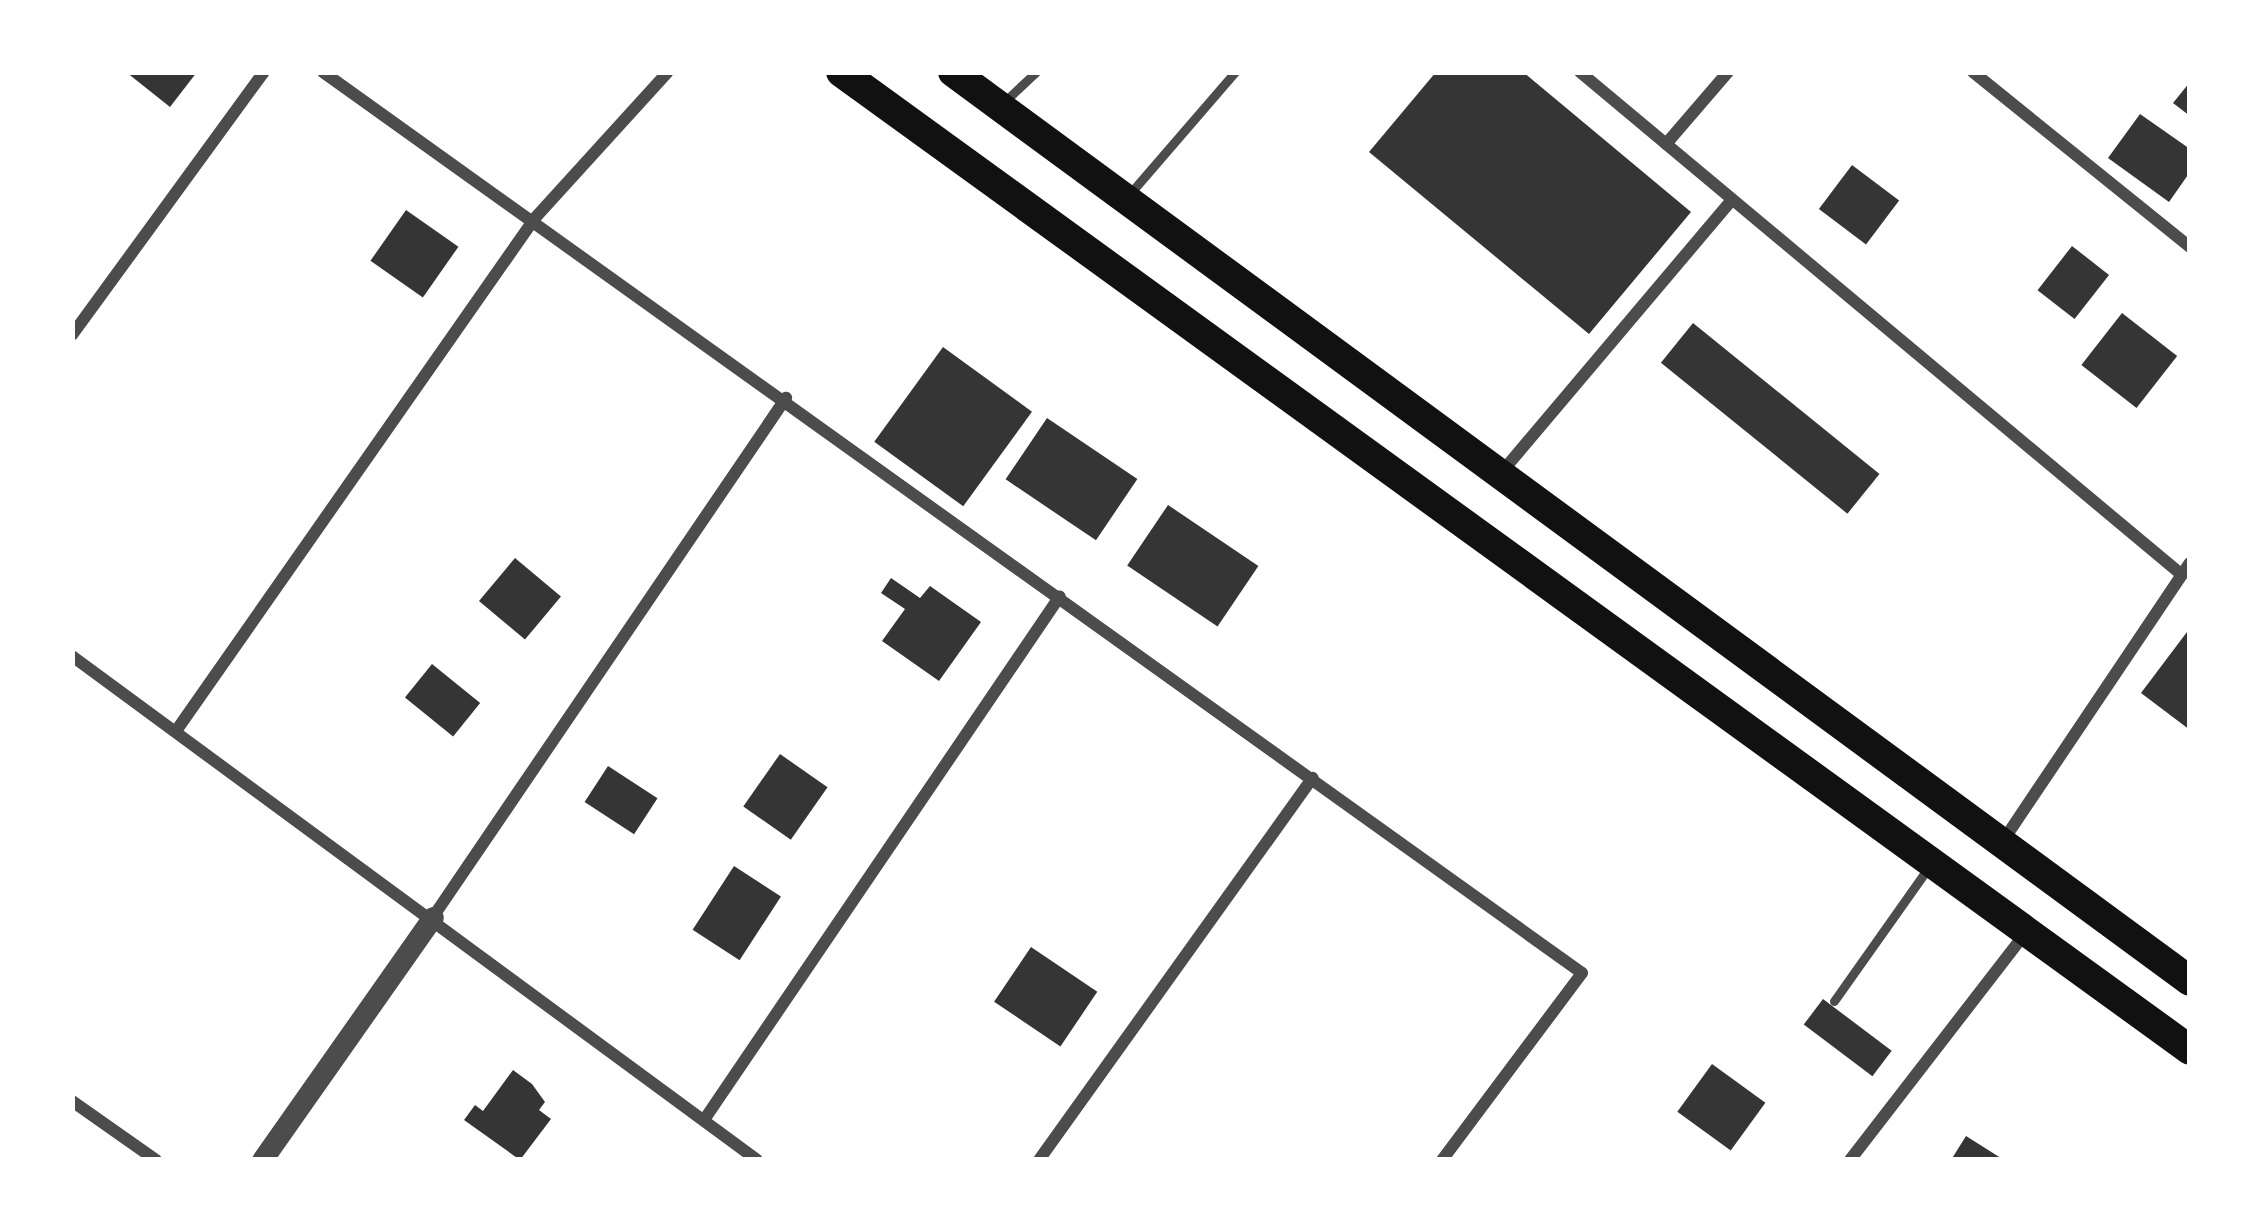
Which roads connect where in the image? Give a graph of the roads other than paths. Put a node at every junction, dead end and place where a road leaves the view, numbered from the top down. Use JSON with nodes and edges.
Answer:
{"nodes":[{"id":1,"x":264,"y":72,"type":"edge"},
{"id":2,"x":323,"y":72,"type":"edge"},
{"id":3,"x":668,"y":72,"type":"edge"},
{"id":4,"x":841,"y":72,"type":"edge"},
{"id":5,"x":1036,"y":72,"type":"edge"},
{"id":6,"x":1580,"y":72,"type":"edge"},
{"id":7,"x":1728,"y":72,"type":"edge"},
{"id":8,"x":1973,"y":72,"type":"edge"},
{"id":9,"x":1232,"y":73,"type":"edge"},
{"id":10,"x":979,"y":85,"type":"edge"},
{"id":11,"x":1666,"y":144,"type":"junction"},
{"id":12,"x":1732,"y":200,"type":"junction"},
{"id":13,"x":1124,"y":201,"type":"junction"},
{"id":14,"x":535,"y":218,"type":"junction"},
{"id":15,"x":2190,"y":247,"type":"edge"},
{"id":16,"x":72,"y":335,"type":"edge"},
{"id":17,"x":786,"y":398,"type":"junction"},
{"id":18,"x":1497,"y":478,"type":"junction"},
{"id":19,"x":2186,"y":569,"type":"edge"},
{"id":20,"x":1060,"y":596,"type":"junction"},
{"id":21,"x":72,"y":656,"type":"edge"},
{"id":22,"x":176,"y":731,"type":"junction"},
{"id":23,"x":1312,"y":778,"type":"junction"},
{"id":24,"x":2002,"y":842,"type":"junction"},
{"id":25,"x":1933,"y":861,"type":"junction"},
{"id":26,"x":433,"y":917,"type":"junction"},
{"id":27,"x":2028,"y":930,"type":"junction"},
{"id":28,"x":2190,"y":981,"type":"edge"},
{"id":29,"x":1834,"y":1000,"type":"dead end"},
{"id":30,"x":2190,"y":1050,"type":"edge"},
{"id":31,"x":72,"y":1101,"type":"edge"},
{"id":32,"x":704,"y":1120,"type":"junction"},
{"id":33,"x":156,"y":1160,"type":"edge"},
{"id":34,"x":262,"y":1160,"type":"edge"},
{"id":35,"x":757,"y":1160,"type":"edge"},
{"id":36,"x":1039,"y":1160,"type":"edge"},
{"id":37,"x":1442,"y":1160,"type":"edge"},
{"id":38,"x":1850,"y":1160,"type":"edge"}],
"edges":[{"from":1,"to":16,"type":"street"},
{"from":2,"to":14,"type":"street"},
{"from":3,"to":14,"type":"street"},
{"from":4,"to":25,"type":"highway"},
{"from":5,"to":10,"type":"lane"},
{"from":6,"to":11,"type":"street"},
{"from":7,"to":11,"type":"street"},
{"from":8,"to":15,"type":"street"},
{"from":9,"to":13,"type":"lane"},
{"from":10,"to":13,"type":"highway"},
{"from":11,"to":12,"type":"street"},
{"from":12,"to":18,"type":"street"},
{"from":12,"to":19,"type":"street"},
{"from":13,"to":18,"type":"highway"},
{"from":14,"to":17,"type":"street"},
{"from":14,"to":22,"type":"street"},
{"from":17,"to":20,"type":"street"},
{"from":17,"to":26,"type":"street"},
{"from":18,"to":24,"type":"highway"},
{"from":19,"to":24,"type":"street"},
{"from":20,"to":23,"type":"street"},
{"from":20,"to":32,"type":"street"},
{"from":21,"to":22,"type":"street"},
{"from":22,"to":26,"type":"street"},
{"from":23,"to":36,"type":"street"},
{"from":23,"to":37,"type":"street"},
{"from":24,"to":28,"type":"highway"},
{"from":25,"to":27,"type":"highway"},
{"from":25,"to":29,"type":"lane"},
{"from":26,"to":32,"type":"street"},
{"from":26,"to":34,"type":"street"},
{"from":27,"to":30,"type":"highway"},
{"from":27,"to":38,"type":"street"},
{"from":31,"to":33,"type":"street"},
{"from":32,"to":35,"type":"street"}]}
